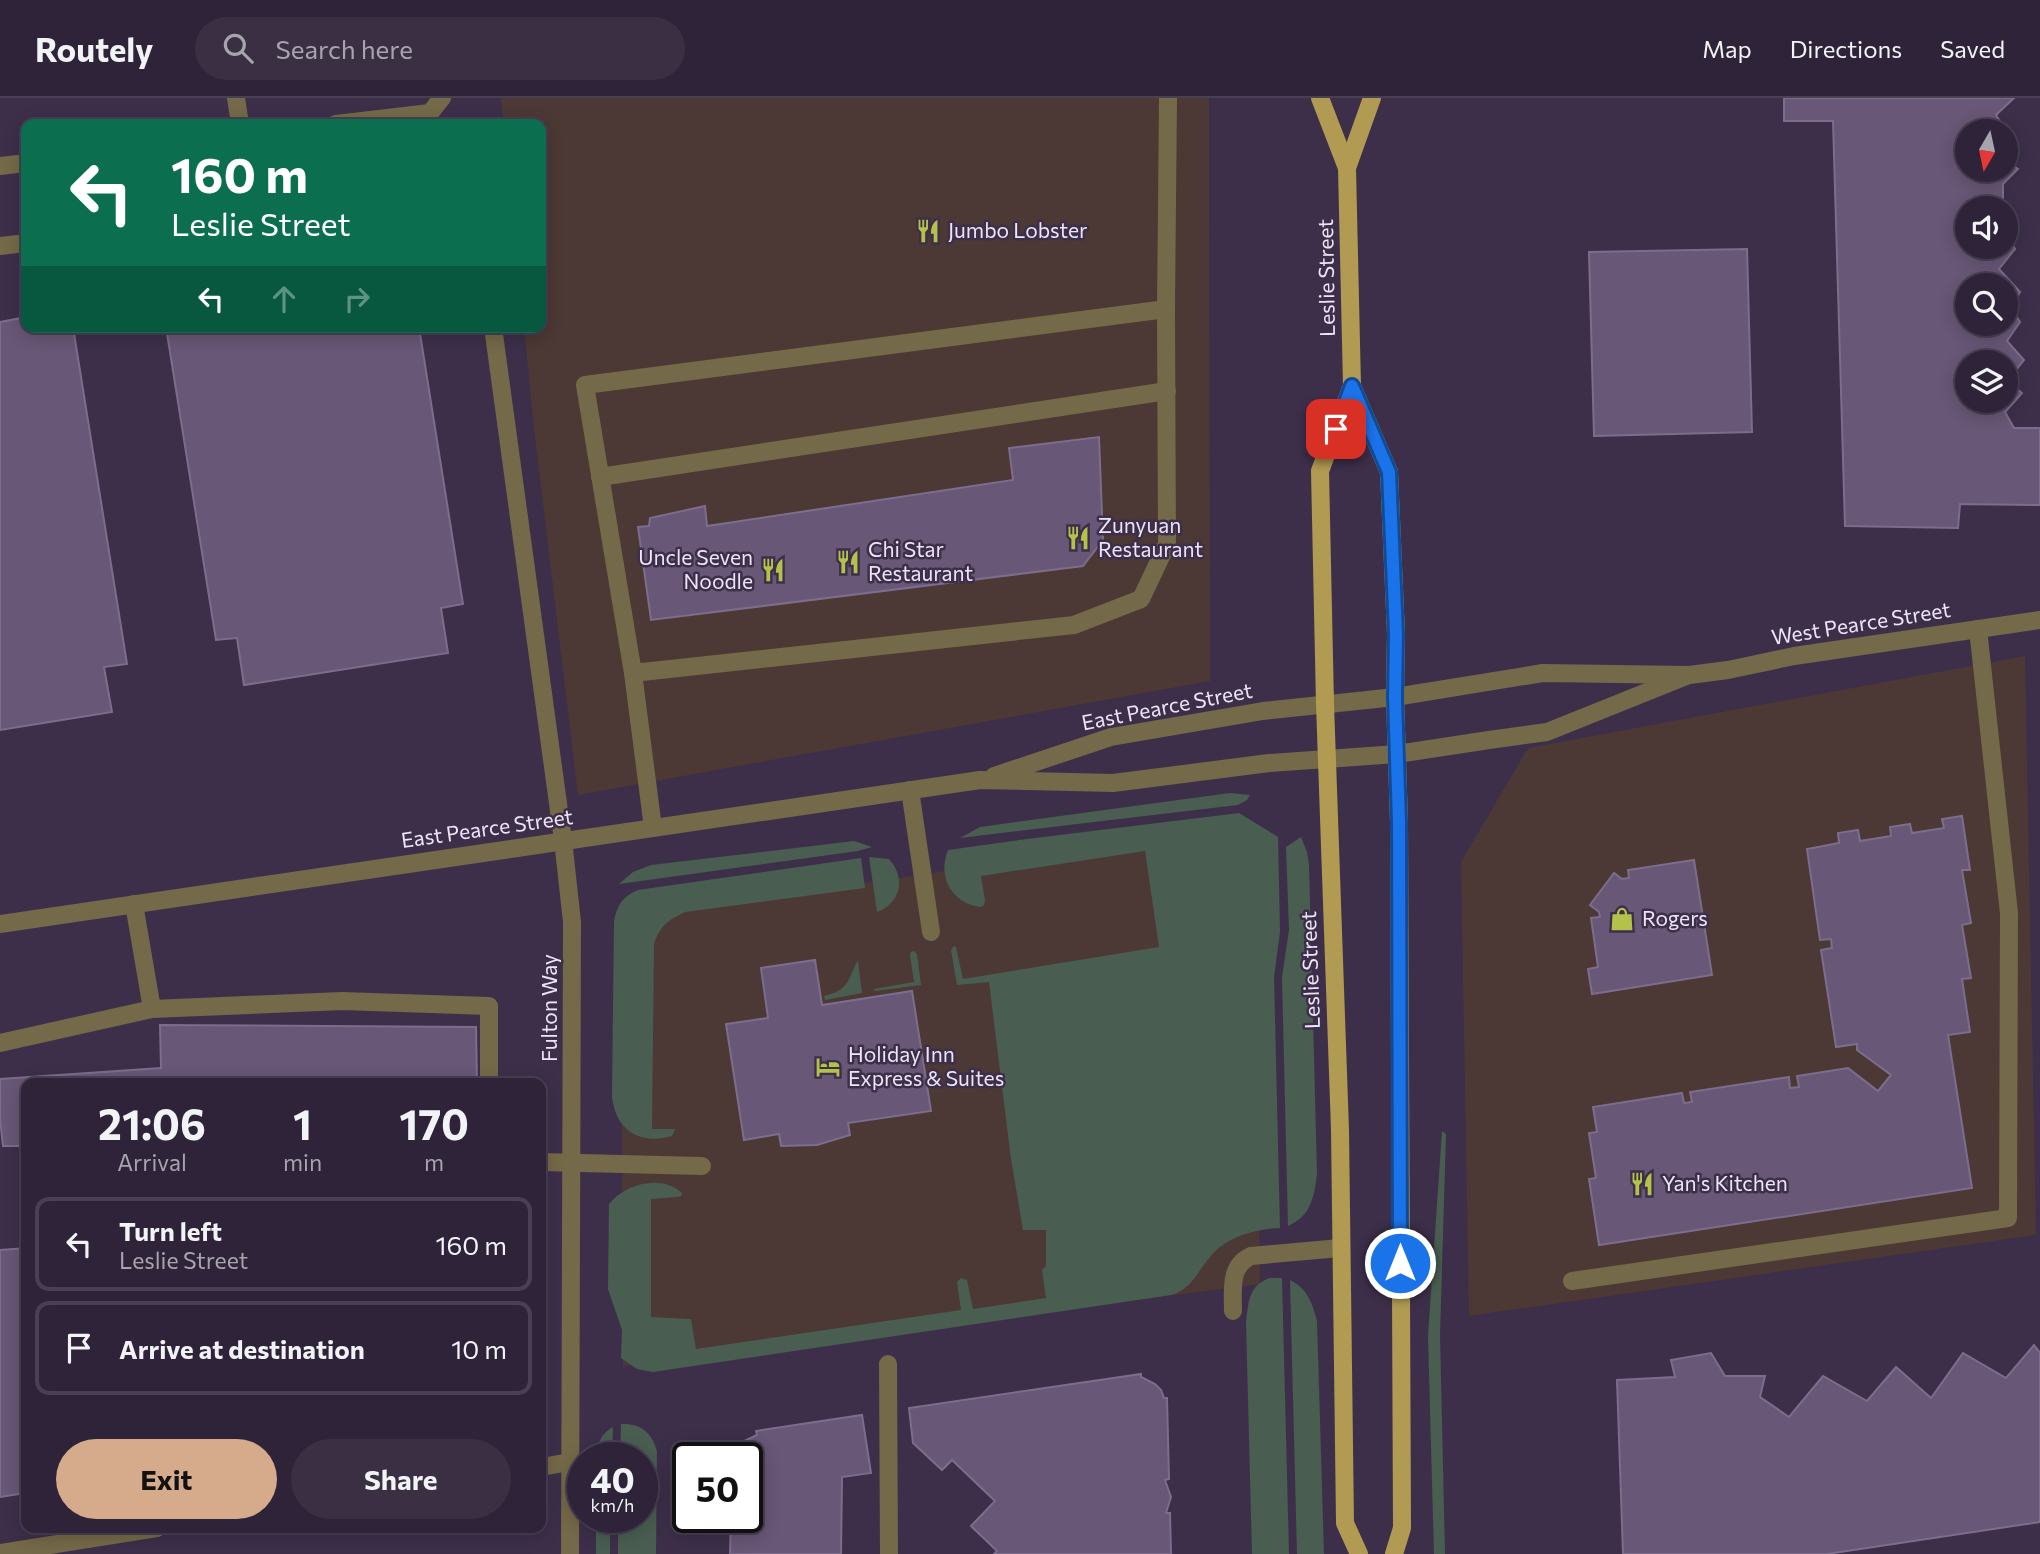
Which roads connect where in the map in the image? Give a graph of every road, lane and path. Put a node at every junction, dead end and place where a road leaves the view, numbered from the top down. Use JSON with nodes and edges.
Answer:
{"nodes":[{"id":1,"x":236,"y":98,"type":"edge"},
{"id":2,"x":442,"y":98,"type":"edge"},
{"id":3,"x":1168,"y":98,"type":"edge"},
{"id":4,"x":1320,"y":98,"type":"edge"},
{"id":5,"x":1372,"y":98,"type":"edge"},
{"id":6,"x":239,"y":119,"type":"edge"},
{"id":7,"x":378,"y":119,"type":"edge"},
{"id":8,"x":21,"y":164,"type":"edge"},
{"id":9,"x":0,"y":166,"type":"edge"},
{"id":10,"x":1347,"y":168,"type":"junction"},
{"id":11,"x":21,"y":244,"type":"edge"},
{"id":12,"x":0,"y":246,"type":"edge"},
{"id":13,"x":1166,"y":309,"type":"junction"},
{"id":14,"x":494,"y":333,"type":"edge"},
{"id":15,"x":1352,"y":386,"type":"junction"},
{"id":16,"x":1167,"y":391,"type":"junction"},
{"id":17,"x":600,"y":477,"type":"junction"},
{"id":18,"x":2040,"y":620,"type":"edge"},
{"id":19,"x":1978,"y":629,"type":"junction"},
{"id":20,"x":634,"y":673,"type":"junction"},
{"id":21,"x":1689,"y":675,"type":"junction"},
{"id":22,"x":1395,"y":698,"type":"junction"},
{"id":23,"x":1325,"y":704,"type":"junction"},
{"id":24,"x":1397,"y":754,"type":"junction"},
{"id":25,"x":1327,"y":759,"type":"junction"},
{"id":26,"x":980,"y":780,"type":"junction"},
{"id":27,"x":909,"y":790,"type":"junction"},
{"id":28,"x":653,"y":828,"type":"junction"},
{"id":29,"x":563,"y":841,"type":"junction"},
{"id":30,"x":134,"y":904,"type":"junction"},
{"id":31,"x":0,"y":924,"type":"edge"},
{"id":32,"x":931,"y":932,"type":"dead end"},
{"id":33,"x":152,"y":1009,"type":"junction"},
{"id":34,"x":0,"y":1043,"type":"edge"},
{"id":35,"x":489,"y":1078,"type":"edge"},
{"id":36,"x":546,"y":1162,"type":"edge"},
{"id":37,"x":573,"y":1163,"type":"junction"},
{"id":38,"x":702,"y":1166,"type":"dead end"},
{"id":39,"x":1340,"y":1248,"type":"junction"},
{"id":40,"x":1572,"y":1281,"type":"dead end"},
{"id":41,"x":1233,"y":1311,"type":"dead end"},
{"id":42,"x":888,"y":1364,"type":"dead end"},
{"id":43,"x":570,"y":1442,"type":"edge"},
{"id":44,"x":567,"y":1462,"type":"edge"},
{"id":45,"x":546,"y":1465,"type":"edge"},
{"id":46,"x":126,"y":1533,"type":"edge"},
{"id":47,"x":570,"y":1533,"type":"edge"},
{"id":48,"x":0,"y":1553,"type":"edge"},
{"id":49,"x":570,"y":1554,"type":"edge"},
{"id":50,"x":889,"y":1554,"type":"edge"},
{"id":51,"x":1359,"y":1554,"type":"edge"},
{"id":52,"x":1395,"y":1554,"type":"edge"}],
"edges":[{"from":1,"to":6,"type":"street"},
{"from":2,"to":7,"type":"street"},
{"from":3,"to":13,"type":"street"},
{"from":4,"to":10,"type":"main road","name":"Leslie Street"},
{"from":5,"to":10,"type":"main road","name":"Leslie Street"},
{"from":8,"to":9,"type":"street"},
{"from":10,"to":15,"type":"main road","name":"Leslie Street"},
{"from":11,"to":12,"type":"street"},
{"from":13,"to":16,"type":"street"},
{"from":13,"to":17,"type":"street"},
{"from":14,"to":29,"type":"street","name":"Fulton Way"},
{"from":15,"to":22,"type":"main road","name":"Leslie Street"},
{"from":15,"to":23,"type":"main road","name":"Leslie Street"},
{"from":16,"to":17,"type":"street"},
{"from":16,"to":20,"type":"street"},
{"from":17,"to":20,"type":"street"},
{"from":18,"to":19,"type":"street","name":"West Pearce Street"},
{"from":19,"to":21,"type":"street","name":"West Pearce Street"},
{"from":19,"to":40,"type":"street"},
{"from":20,"to":28,"type":"street"},
{"from":21,"to":22,"type":"street","name":"West Pearce Street"},
{"from":21,"to":24,"type":"street","name":"West Pearce Street"},
{"from":22,"to":23,"type":"street","name":"West Pearce Street"},
{"from":22,"to":24,"type":"main road","name":"Leslie Street"},
{"from":23,"to":25,"type":"main road","name":"Leslie Street"},
{"from":23,"to":26,"type":"street","name":"East Pearce Street"},
{"from":24,"to":25,"type":"street","name":"West Pearce Street"},
{"from":24,"to":52,"type":"main road","name":"Leslie Street"},
{"from":25,"to":26,"type":"street","name":"East Pearce Street"},
{"from":25,"to":39,"type":"main road","name":"Leslie Street"},
{"from":26,"to":27,"type":"street","name":"East Pearce Street"},
{"from":27,"to":28,"type":"street","name":"East Pearce Street"},
{"from":27,"to":32,"type":"street"},
{"from":28,"to":29,"type":"street","name":"East Pearce Street"},
{"from":29,"to":30,"type":"street","name":"East Pearce Street"},
{"from":29,"to":37,"type":"street","name":"Fulton Way"},
{"from":30,"to":31,"type":"street","name":"East Pearce Street"},
{"from":30,"to":33,"type":"street"},
{"from":33,"to":34,"type":"street"},
{"from":33,"to":35,"type":"street"},
{"from":36,"to":37,"type":"street"},
{"from":37,"to":38,"type":"street"},
{"from":37,"to":43,"type":"street","name":"Fulton Way"},
{"from":39,"to":41,"type":"street"},
{"from":39,"to":51,"type":"main road","name":"Leslie Street"},
{"from":42,"to":50,"type":"street"},
{"from":44,"to":45,"type":"street"},
{"from":46,"to":48,"type":"street"},
{"from":47,"to":49,"type":"street","name":"Fulton Way"}]}
